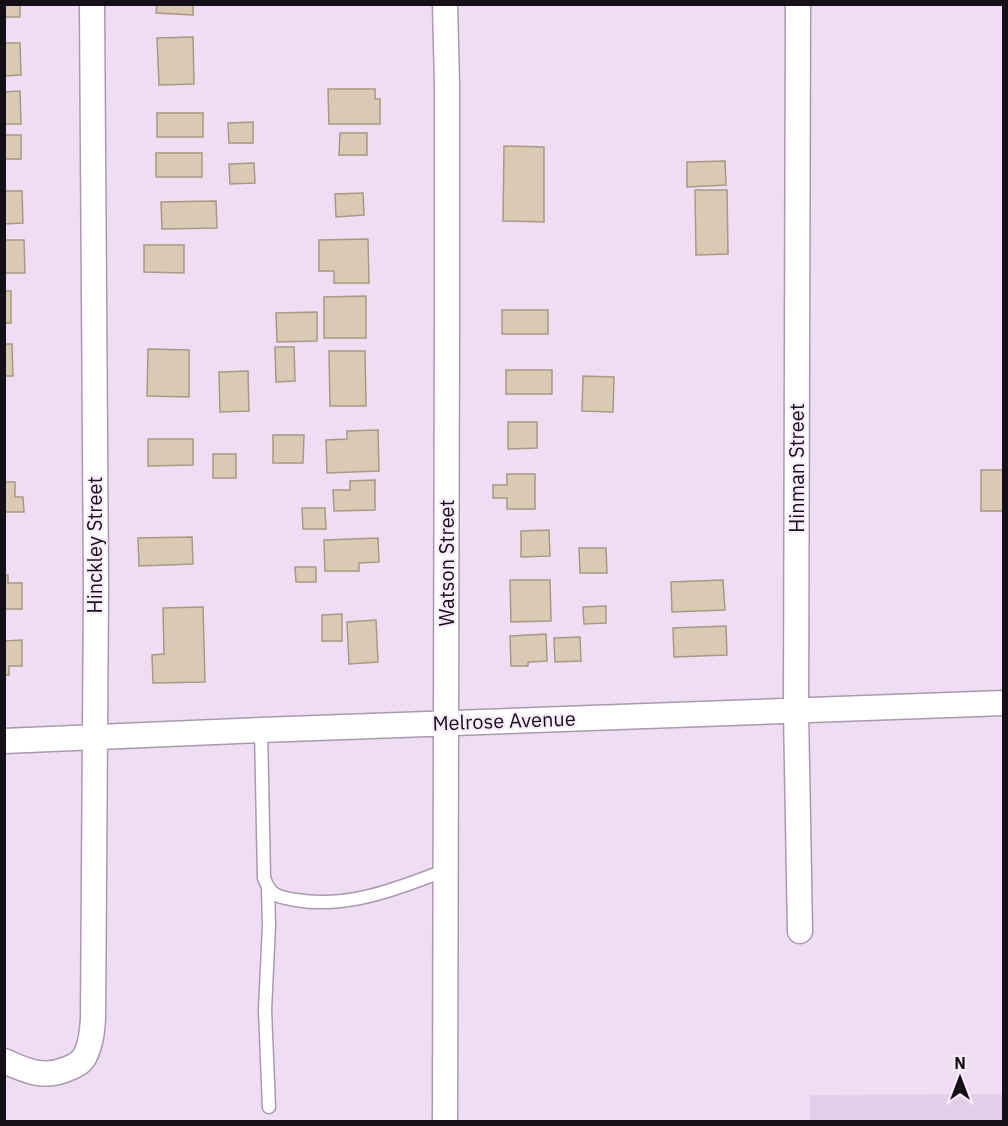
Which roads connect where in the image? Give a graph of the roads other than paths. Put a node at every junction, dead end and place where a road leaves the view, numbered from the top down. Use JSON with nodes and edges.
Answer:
{"nodes":[{"id":1,"x":92,"y":4,"type":"edge"},
{"id":2,"x":445,"y":4,"type":"edge"},
{"id":3,"x":798,"y":4,"type":"edge"},
{"id":4,"x":1004,"y":703,"type":"edge"},
{"id":5,"x":796,"y":711,"type":"junction"},
{"id":6,"x":447,"y":723,"type":"junction"},
{"id":7,"x":261,"y":730,"type":"junction"},
{"id":8,"x":96,"y":737,"type":"junction"},
{"id":9,"x":4,"y":741,"type":"edge"},
{"id":10,"x":446,"y":870,"type":"junction"},
{"id":11,"x":268,"y":889,"type":"junction"},
{"id":12,"x":800,"y":931,"type":"dead end"},
{"id":13,"x":4,"y":1061,"type":"edge"},
{"id":14,"x":269,"y":1107,"type":"dead end"},
{"id":15,"x":445,"y":1122,"type":"edge"}],
"edges":[{"from":1,"to":8,"type":"street","name":"Hinckley Street"},
{"from":2,"to":6,"type":"street","name":"Watson Street"},
{"from":3,"to":5,"type":"street","name":"Hinman Street"},
{"from":4,"to":5,"type":"street","name":"Melrose Avenue"},
{"from":5,"to":6,"type":"street","name":"Melrose Avenue"},
{"from":5,"to":12,"type":"street","name":"Hinman Street"},
{"from":6,"to":7,"type":"street","name":"Melrose Avenue"},
{"from":6,"to":10,"type":"street","name":"Watson Street"},
{"from":7,"to":8,"type":"street","name":"Melrose Avenue"},
{"from":7,"to":11,"type":"lane"},
{"from":8,"to":9,"type":"street","name":"Melrose Avenue"},
{"from":8,"to":13,"type":"street","name":"Hinckley Street"},
{"from":10,"to":11,"type":"lane"},
{"from":10,"to":15,"type":"street","name":"Watson Street"},
{"from":11,"to":14,"type":"lane"}]}
